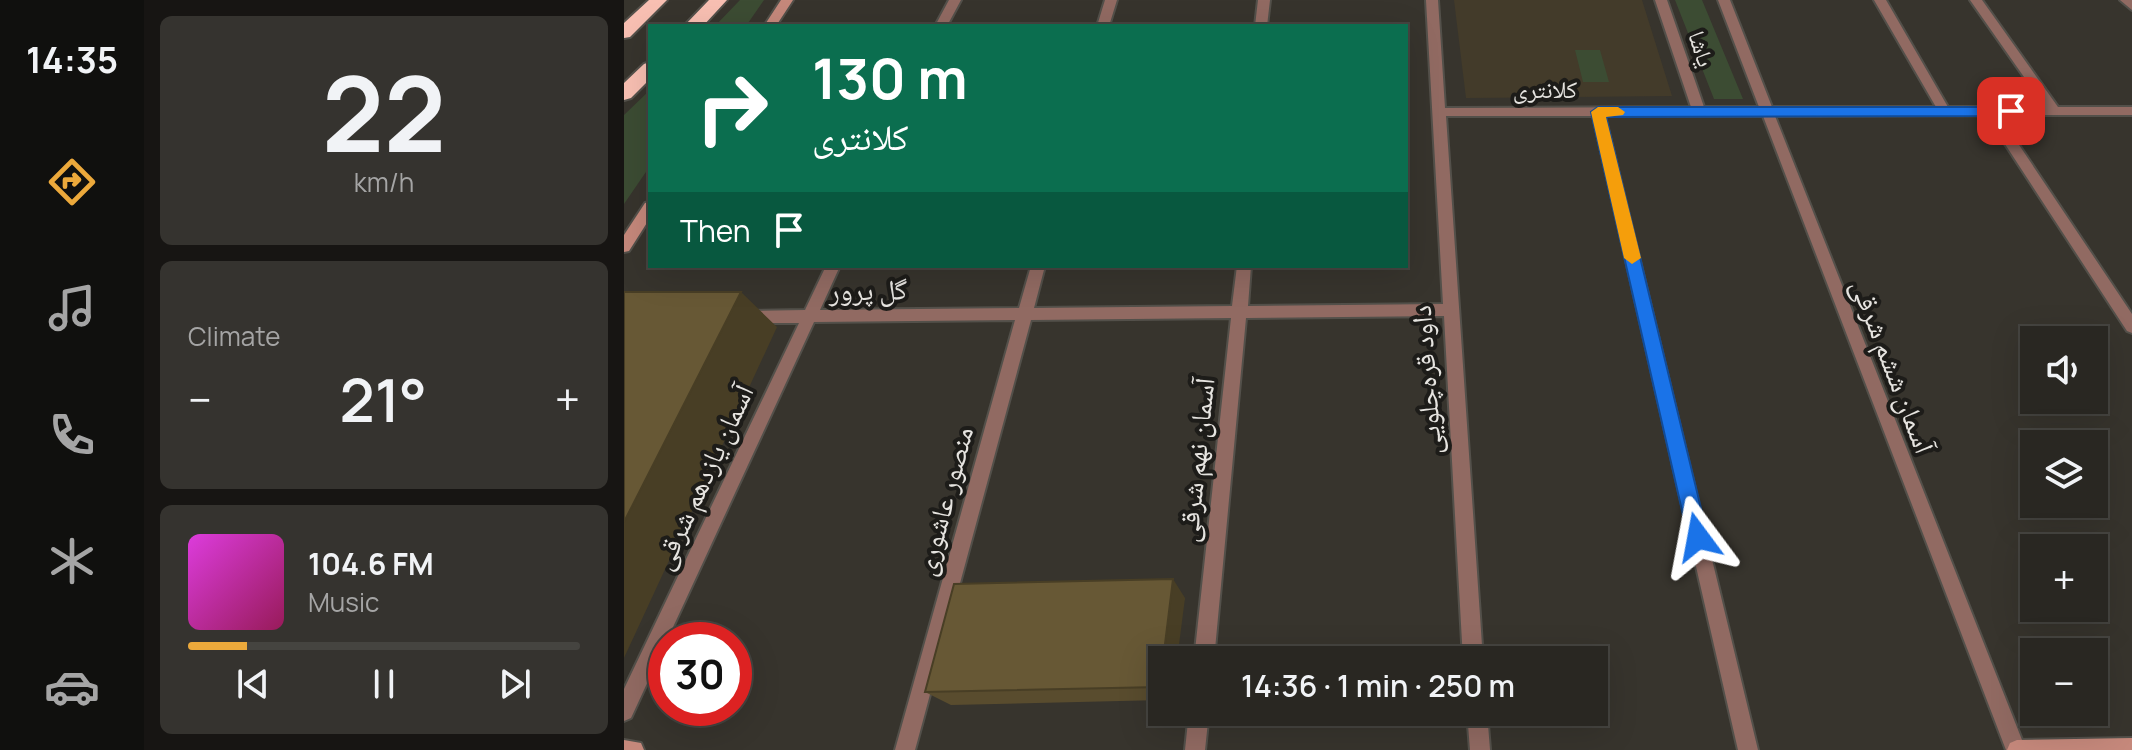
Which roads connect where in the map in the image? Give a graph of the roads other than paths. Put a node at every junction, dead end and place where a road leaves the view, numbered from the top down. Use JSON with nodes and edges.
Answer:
{"nodes":[{"id":1,"x":659,"y":0,"type":"edge"},
{"id":2,"x":719,"y":0,"type":"edge"},
{"id":3,"x":787,"y":0,"type":"edge"},
{"id":4,"x":955,"y":0,"type":"edge"},
{"id":5,"x":1111,"y":0,"type":"edge"},
{"id":6,"x":1264,"y":0,"type":"edge"},
{"id":7,"x":1432,"y":0,"type":"edge"},
{"id":8,"x":1661,"y":0,"type":"edge"},
{"id":9,"x":1724,"y":0,"type":"edge"},
{"id":10,"x":1880,"y":0,"type":"edge"},
{"id":11,"x":1976,"y":0,"type":"edge"},
{"id":12,"x":2126,"y":0,"type":"edge"},
{"id":13,"x":2132,"y":7,"type":"edge"},
{"id":14,"x":695,"y":24,"type":"edge"},
{"id":15,"x":771,"y":24,"type":"edge"},
{"id":16,"x":942,"y":24,"type":"edge"},
{"id":17,"x":1104,"y":24,"type":"edge"},
{"id":18,"x":1261,"y":24,"type":"edge"},
{"id":19,"x":624,"y":33,"type":"edge"},
{"id":20,"x":648,"y":70,"type":"edge"},
{"id":21,"x":624,"y":94,"type":"edge"},
{"id":22,"x":1990,"y":111,"type":"junction"},
{"id":23,"x":2132,"y":111,"type":"edge"},
{"id":24,"x":1438,"y":112,"type":"junction"},
{"id":25,"x":1598,"y":112,"type":"junction"},
{"id":26,"x":1699,"y":112,"type":"junction"},
{"id":27,"x":1766,"y":112,"type":"junction"},
{"id":28,"x":1945,"y":112,"type":"junction"},
{"id":29,"x":2055,"y":112,"type":"junction"},
{"id":30,"x":648,"y":210,"type":"edge"},
{"id":31,"x":624,"y":247,"type":"edge"},
{"id":32,"x":832,"y":268,"type":"edge"},
{"id":33,"x":1037,"y":268,"type":"edge"},
{"id":34,"x":1244,"y":268,"type":"edge"},
{"id":35,"x":1449,"y":310,"type":"junction"},
{"id":36,"x":1239,"y":312,"type":"junction"},
{"id":37,"x":1024,"y":314,"type":"junction"},
{"id":38,"x":732,"y":317,"type":"edge"},
{"id":39,"x":809,"y":317,"type":"junction"},
{"id":40,"x":2132,"y":327,"type":"edge"},
{"id":41,"x":1205,"y":646,"type":"edge"},
{"id":42,"x":1472,"y":646,"type":"edge"},
{"id":43,"x":624,"y":711,"type":"edge"},
{"id":44,"x":1198,"y":726,"type":"edge"},
{"id":45,"x":1478,"y":726,"type":"edge"},
{"id":46,"x":2127,"y":749,"type":"edge"},
{"id":47,"x":624,"y":750,"type":"edge"},
{"id":48,"x":634,"y":750,"type":"edge"},
{"id":49,"x":905,"y":750,"type":"edge"},
{"id":50,"x":1195,"y":750,"type":"edge"},
{"id":51,"x":1480,"y":750,"type":"edge"},
{"id":52,"x":1748,"y":750,"type":"edge"},
{"id":53,"x":2017,"y":750,"type":"edge"}],
"edges":[{"from":1,"to":19,"type":"highway"},
{"from":2,"to":14,"type":"highway"},
{"from":3,"to":15,"type":"street"},
{"from":4,"to":16,"type":"street"},
{"from":5,"to":17,"type":"street"},
{"from":6,"to":18,"type":"street"},
{"from":7,"to":24,"type":"street","name":"داود قره‌چلویی"},
{"from":8,"to":26,"type":"street","name":"یاشا"},
{"from":9,"to":27,"type":"street","name":"آسمان ششم شرقی"},
{"from":10,"to":28,"type":"street"},
{"from":11,"to":29,"type":"street"},
{"from":12,"to":13,"type":"street"},
{"from":20,"to":21,"type":"highway"},
{"from":22,"to":28,"type":"street","name":"کلانتری"},
{"from":22,"to":29,"type":"street","name":"کلانتری"},
{"from":22,"to":40,"type":"street"},
{"from":23,"to":29,"type":"street","name":"کلانتری"},
{"from":24,"to":25,"type":"street","name":"کلانتری"},
{"from":24,"to":35,"type":"street","name":"داود قره‌چلویی"},
{"from":25,"to":26,"type":"street","name":"کلانتری"},
{"from":25,"to":52,"type":"street"},
{"from":26,"to":27,"type":"street","name":"کلانتری"},
{"from":27,"to":28,"type":"street","name":"کلانتری"},
{"from":27,"to":53,"type":"street","name":"آسمان ششم شرقی"},
{"from":30,"to":31,"type":"street"},
{"from":32,"to":39,"type":"street","name":"آسمان یازدهم شرقی"},
{"from":33,"to":37,"type":"street","name":"منصور عاشوری"},
{"from":34,"to":36,"type":"street","name":"آسمان نهم شرقی"},
{"from":35,"to":36,"type":"street","name":"گل پرور"},
{"from":35,"to":42,"type":"street","name":"داود قره‌چلویی"},
{"from":36,"to":37,"type":"street","name":"گل پرور"},
{"from":36,"to":41,"type":"street","name":"آسمان نهم شرقی"},
{"from":37,"to":39,"type":"street","name":"گل پرور"},
{"from":37,"to":49,"type":"street","name":"منصور عاشوری"},
{"from":38,"to":39,"type":"street","name":"گل پرور"},
{"from":39,"to":43,"type":"street","name":"آسمان یازدهم شرقی"},
{"from":44,"to":50,"type":"street"},
{"from":45,"to":51,"type":"street"},
{"from":46,"to":53,"type":"street"},
{"from":47,"to":48,"type":"street"}]}
